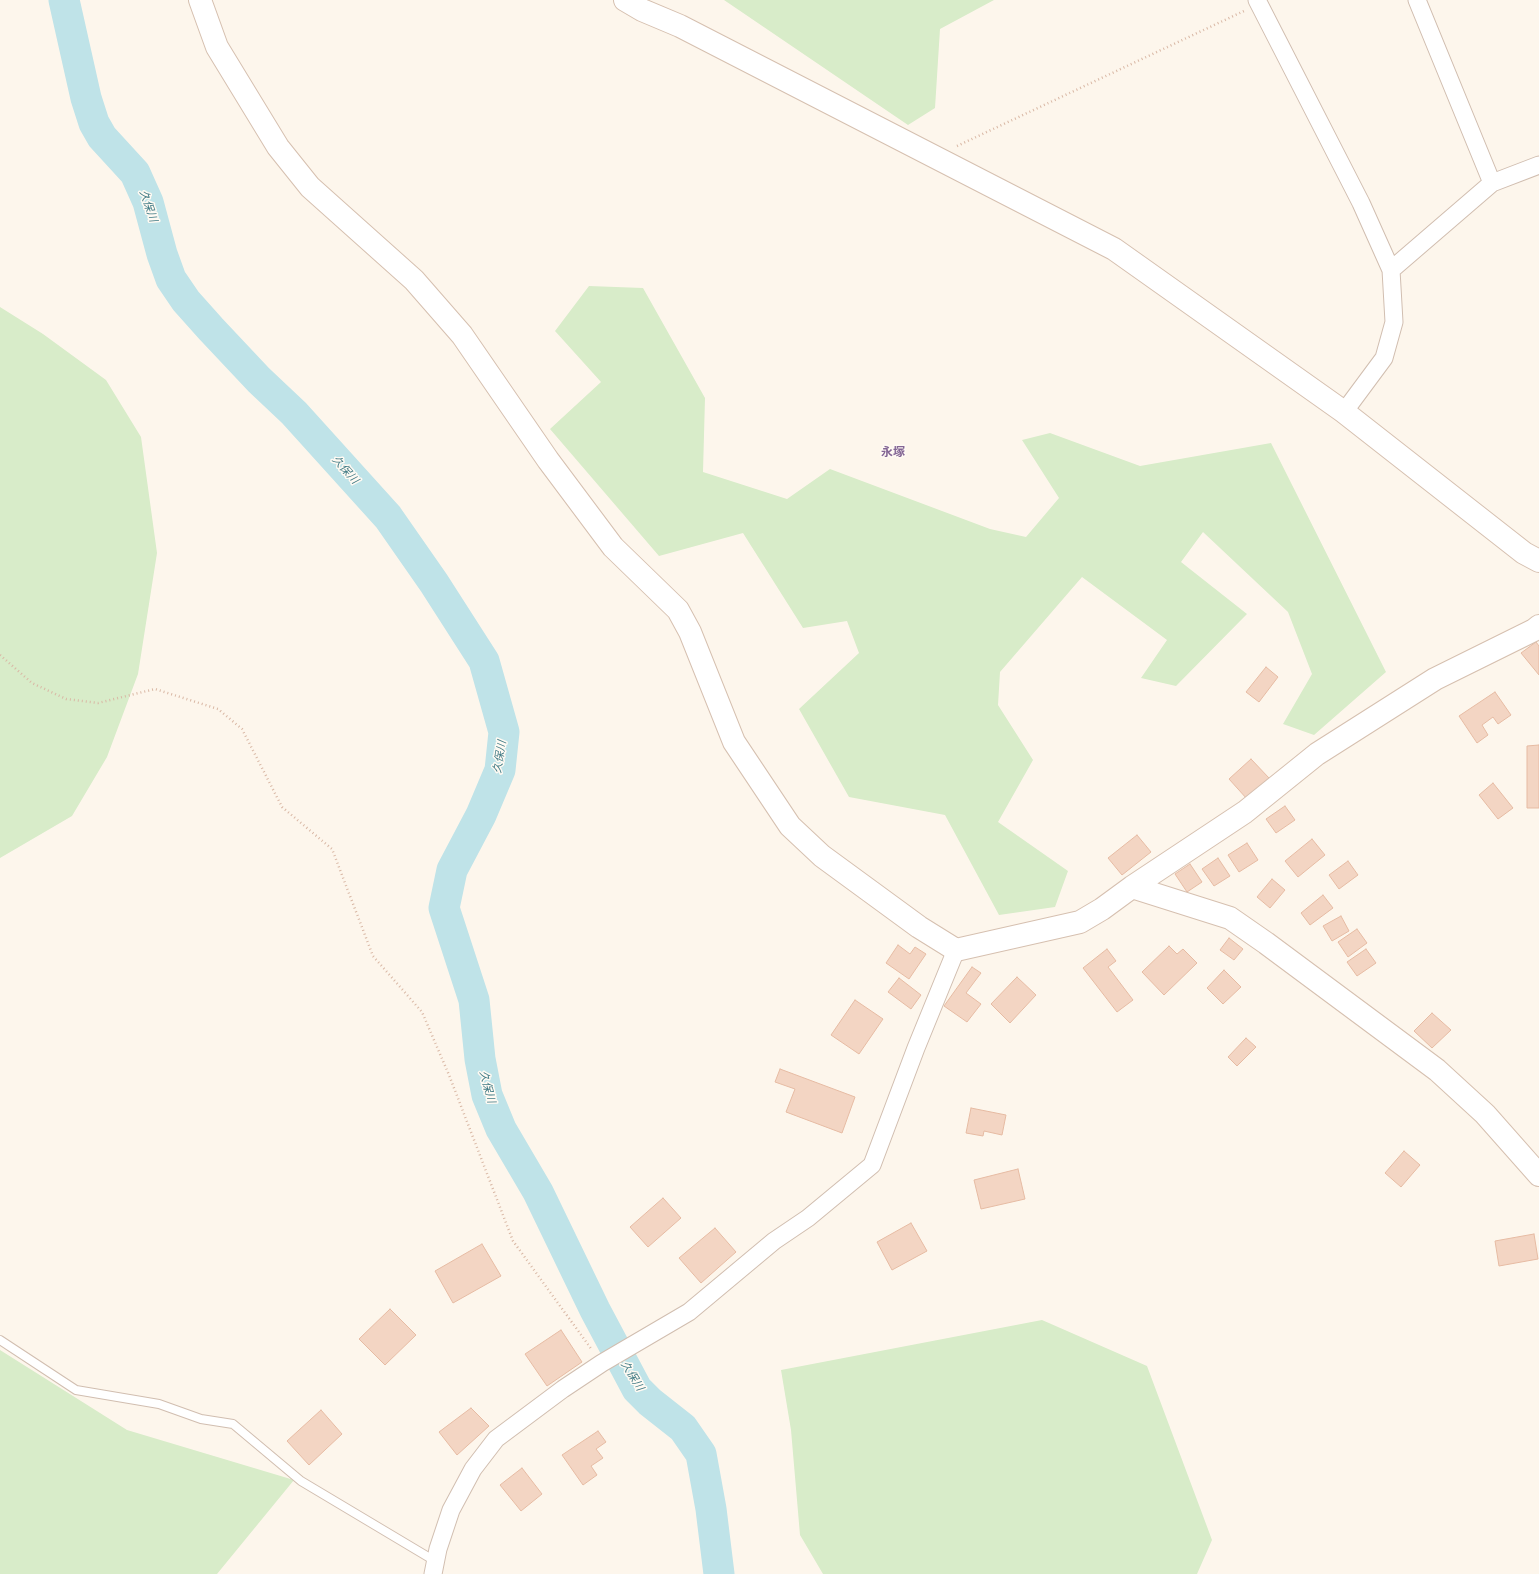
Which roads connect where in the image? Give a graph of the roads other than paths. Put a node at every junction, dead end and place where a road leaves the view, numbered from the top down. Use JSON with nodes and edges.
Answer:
{"nodes":[{"id":1,"x":200,"y":0,"type":"edge"},
{"id":2,"x":625,"y":0,"type":"edge"},
{"id":3,"x":1417,"y":0,"type":"edge"},
{"id":4,"x":1261,"y":1,"type":"edge"},
{"id":5,"x":1539,"y":165,"type":"edge"},
{"id":6,"x":1492,"y":183,"type":"junction"},
{"id":7,"x":1391,"y":270,"type":"junction"},
{"id":8,"x":1344,"y":412,"type":"junction"},
{"id":9,"x":1539,"y":561,"type":"edge"},
{"id":10,"x":1539,"y":626,"type":"edge"},
{"id":11,"x":1132,"y":887,"type":"junction"},
{"id":12,"x":956,"y":950,"type":"junction"},
{"id":13,"x":1536,"y":1167,"type":"edge"},
{"id":14,"x":0,"y":1340,"type":"edge"},
{"id":15,"x":434,"y":1568,"type":"edge"}],
"edges":[{"from":1,"to":12,"type":"street"},
{"from":2,"to":8,"type":"street"},
{"from":3,"to":6,"type":"street"},
{"from":4,"to":7,"type":"street"},
{"from":5,"to":6,"type":"street"},
{"from":6,"to":7,"type":"street"},
{"from":7,"to":8,"type":"street"},
{"from":8,"to":9,"type":"street"},
{"from":10,"to":11,"type":"street"},
{"from":11,"to":12,"type":"street"},
{"from":11,"to":13,"type":"street"},
{"from":12,"to":15,"type":"street"},
{"from":14,"to":15,"type":"lane"}]}
